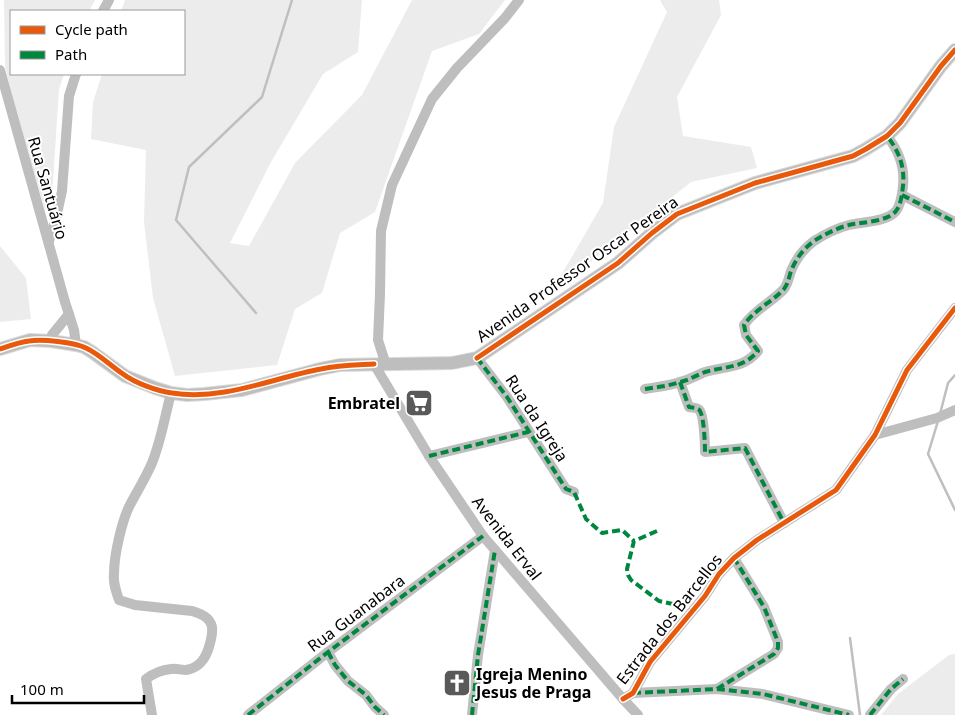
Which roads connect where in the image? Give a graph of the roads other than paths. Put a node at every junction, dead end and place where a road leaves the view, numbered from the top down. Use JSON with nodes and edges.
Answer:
{"nodes":[{"id":1,"x":519,"y":0,"type":"edge"},
{"id":2,"x":955,"y":50,"type":"edge"},
{"id":3,"x":0,"y":70,"type":"edge"},
{"id":4,"x":76,"y":75,"type":"edge"},
{"id":5,"x":886,"y":136,"type":"junction"},
{"id":6,"x":902,"y":195,"type":"junction"},
{"id":7,"x":955,"y":222,"type":"edge"},
{"id":8,"x":48,"y":242,"type":"junction"},
{"id":9,"x":955,"y":308,"type":"edge"},
{"id":10,"x":69,"y":314,"type":"junction"},
{"id":11,"x":51,"y":341,"type":"junction"},
{"id":12,"x":76,"y":345,"type":"junction"},
{"id":13,"x":0,"y":349,"type":"edge"},
{"id":14,"x":477,"y":358,"type":"junction"},
{"id":15,"x":380,"y":364,"type":"junction"},
{"id":16,"x":680,"y":382,"type":"junction"},
{"id":17,"x":646,"y":389,"type":"dead end"},
{"id":18,"x":171,"y":393,"type":"junction"},
{"id":19,"x":955,"y":410,"type":"edge"},
{"id":20,"x":528,"y":432,"type":"junction"},
{"id":21,"x":875,"y":435,"type":"junction"},
{"id":22,"x":429,"y":456,"type":"junction"},
{"id":23,"x":574,"y":492,"type":"dead end"},
{"id":24,"x":784,"y":523,"type":"junction"},
{"id":25,"x":482,"y":536,"type":"junction"},
{"id":26,"x":495,"y":550,"type":"junction"},
{"id":27,"x":734,"y":558,"type":"junction"},
{"id":28,"x":328,"y":652,"type":"junction"},
{"id":29,"x":903,"y":679,"type":"dead end"},
{"id":30,"x":717,"y":689,"type":"junction"},
{"id":31,"x":633,"y":693,"type":"junction"},
{"id":32,"x":623,"y":699,"type":"junction"},
{"id":33,"x":152,"y":715,"type":"edge"},
{"id":34,"x":248,"y":715,"type":"edge"},
{"id":35,"x":384,"y":715,"type":"edge"},
{"id":36,"x":472,"y":715,"type":"edge"},
{"id":37,"x":638,"y":715,"type":"edge"},
{"id":38,"x":849,"y":715,"type":"edge"},
{"id":39,"x":870,"y":715,"type":"edge"}],
"edges":[{"from":1,"to":15,"type":"street","name":"Avenida Erval"},
{"from":2,"to":5,"type":"main road","name":"Avenida Professor Oscar Pereira"},
{"from":3,"to":8,"type":"street","name":"Rua Santuário"},
{"from":4,"to":8,"type":"street"},
{"from":5,"to":6,"type":"street"},
{"from":5,"to":14,"type":"main road","name":"Avenida Professor Oscar Pereira"},
{"from":6,"to":7,"type":"street"},
{"from":6,"to":16,"type":"street"},
{"from":8,"to":10,"type":"street","name":"Rua Santuário"},
{"from":9,"to":21,"type":"street","name":"Estrada dos Barcellos"},
{"from":10,"to":11,"type":"street"},
{"from":10,"to":12,"type":"street","name":"Rua Santuário"},
{"from":11,"to":12,"type":"main road","name":"Avenida Professor Oscar Pereira"},
{"from":11,"to":13,"type":"main road","name":"Avenida Professor Oscar Pereira"},
{"from":12,"to":18,"type":"main road","name":"Avenida Professor Oscar Pereira"},
{"from":14,"to":15,"type":"main road","name":"Avenida Professor Oscar Pereira"},
{"from":14,"to":20,"type":"street","name":"Rua da Igreja"},
{"from":15,"to":18,"type":"main road","name":"Avenida Professor Oscar Pereira"},
{"from":15,"to":22,"type":"street","name":"Avenida Erval"},
{"from":16,"to":17,"type":"street"},
{"from":16,"to":24,"type":"street"},
{"from":18,"to":33,"type":"street"},
{"from":19,"to":21,"type":"street"},
{"from":20,"to":22,"type":"street"},
{"from":20,"to":23,"type":"street","name":"Rua da Igreja"},
{"from":21,"to":24,"type":"street","name":"Estrada dos Barcellos"},
{"from":22,"to":25,"type":"street","name":"Avenida Erval"},
{"from":24,"to":27,"type":"street","name":"Estrada dos Barcellos"},
{"from":25,"to":26,"type":"street","name":"Avenida Erval"},
{"from":25,"to":28,"type":"street","name":"Rua Guanabara"},
{"from":26,"to":32,"type":"street","name":"Avenida Erval"},
{"from":26,"to":36,"type":"street"},
{"from":27,"to":30,"type":"street"},
{"from":27,"to":31,"type":"street","name":"Estrada dos Barcellos"},
{"from":28,"to":34,"type":"street","name":"Rua Guanabara"},
{"from":28,"to":35,"type":"street"},
{"from":29,"to":39,"type":"street"},
{"from":30,"to":31,"type":"street"},
{"from":30,"to":38,"type":"street"},
{"from":31,"to":32,"type":"street","name":"Estrada dos Barcellos"},
{"from":32,"to":37,"type":"street","name":"Avenida Erval"}]}
